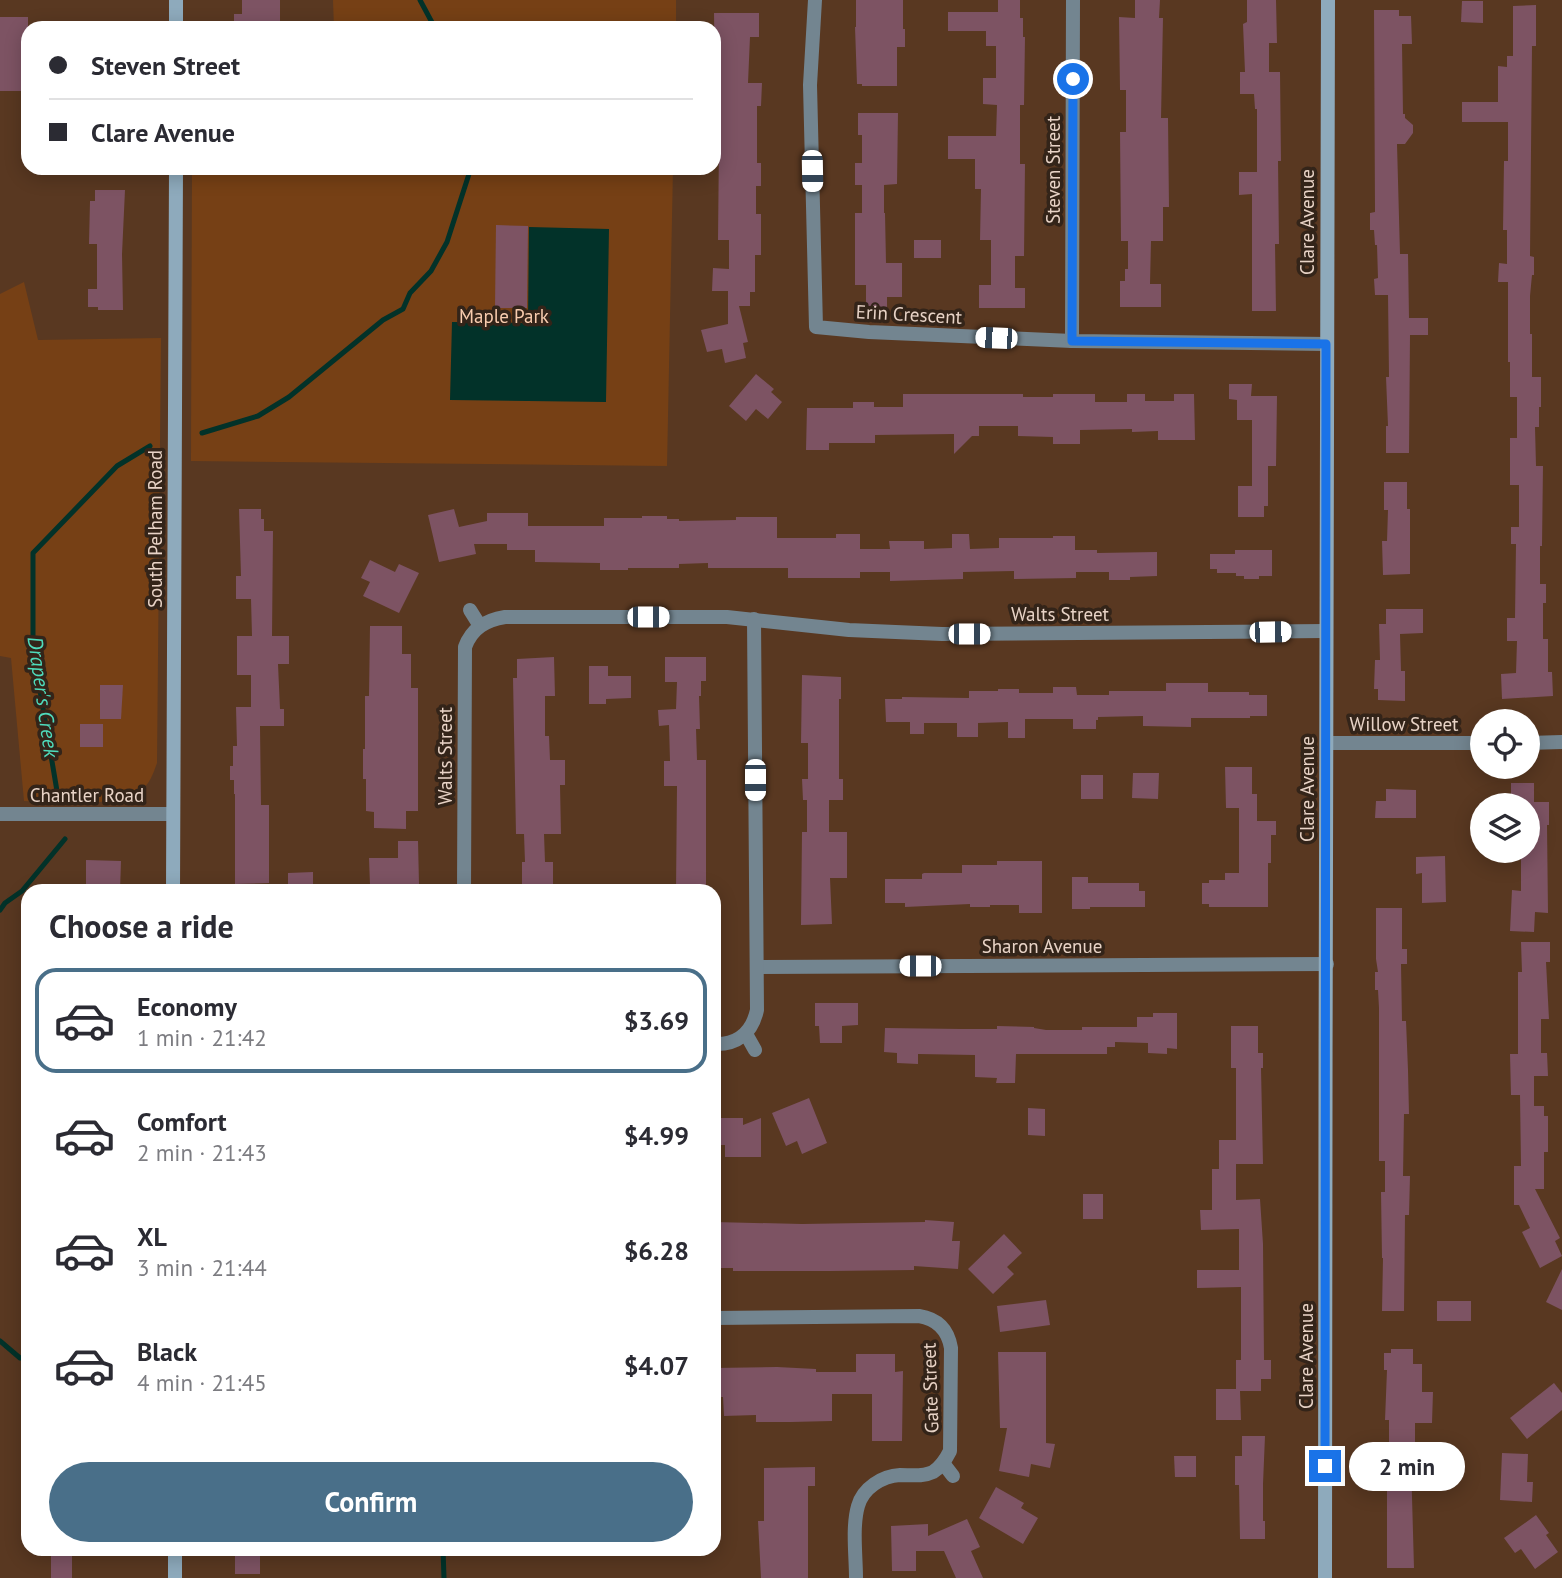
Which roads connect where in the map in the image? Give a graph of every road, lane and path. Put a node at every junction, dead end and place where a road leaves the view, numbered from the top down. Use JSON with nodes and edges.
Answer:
{"nodes":[{"id":1,"x":176,"y":0,"type":"edge"},
{"id":2,"x":815,"y":0,"type":"edge"},
{"id":3,"x":1073,"y":0,"type":"edge"},
{"id":4,"x":1328,"y":0,"type":"edge"},
{"id":5,"x":176,"y":21,"type":"edge"},
{"id":6,"x":176,"y":175,"type":"edge"},
{"id":7,"x":1072,"y":341,"type":"junction"},
{"id":8,"x":1326,"y":344,"type":"junction"},
{"id":9,"x":470,"y":610,"type":"dead end"},
{"id":10,"x":754,"y":619,"type":"junction"},
{"id":11,"x":480,"y":626,"type":"junction"},
{"id":12,"x":1325,"y":631,"type":"junction"},
{"id":13,"x":1327,"y":743,"type":"junction"},
{"id":14,"x":1470,"y":743,"type":"edge"},
{"id":15,"x":1540,"y":743,"type":"edge"},
{"id":16,"x":1562,"y":743,"type":"edge"},
{"id":17,"x":0,"y":814,"type":"edge"},
{"id":18,"x":173,"y":814,"type":"junction"},
{"id":19,"x":173,"y":884,"type":"edge"},
{"id":20,"x":464,"y":884,"type":"edge"},
{"id":21,"x":1327,"y":964,"type":"junction"},
{"id":22,"x":757,"y":967,"type":"junction"},
{"id":23,"x":746,"y":1034,"type":"junction"},
{"id":24,"x":721,"y":1044,"type":"edge"},
{"id":25,"x":755,"y":1050,"type":"dead end"},
{"id":26,"x":721,"y":1318,"type":"edge"},
{"id":27,"x":943,"y":1463,"type":"junction"},
{"id":28,"x":953,"y":1476,"type":"dead end"},
{"id":29,"x":175,"y":1556,"type":"edge"},
{"id":30,"x":175,"y":1578,"type":"edge"},
{"id":31,"x":856,"y":1578,"type":"edge"},
{"id":32,"x":1325,"y":1578,"type":"edge"}],
"edges":[{"from":1,"to":5,"type":"street"},
{"from":2,"to":7,"type":"street","name":"Erin Crescent"},
{"from":3,"to":7,"type":"street","name":"Steven Street"},
{"from":4,"to":8,"type":"street","name":"Clare Avenue"},
{"from":6,"to":18,"type":"street","name":"South Pelham Road"},
{"from":7,"to":8,"type":"street","name":"Erin Crescent"},
{"from":8,"to":12,"type":"street","name":"Clare Avenue"},
{"from":9,"to":11,"type":"street"},
{"from":10,"to":11,"type":"street","name":"Walts Street"},
{"from":10,"to":12,"type":"street","name":"Walts Street"},
{"from":10,"to":22,"type":"street"},
{"from":11,"to":20,"type":"street","name":"Walts Street"},
{"from":12,"to":13,"type":"street","name":"Clare Avenue"},
{"from":13,"to":14,"type":"street","name":"Willow Street"},
{"from":13,"to":21,"type":"street","name":"Clare Avenue"},
{"from":15,"to":16,"type":"street"},
{"from":17,"to":18,"type":"street","name":"Chantler Road"},
{"from":18,"to":19,"type":"street","name":"South Pelham Road"},
{"from":21,"to":22,"type":"street","name":"Sharon Avenue"},
{"from":21,"to":32,"type":"street","name":"Clare Avenue"},
{"from":22,"to":23,"type":"street"},
{"from":23,"to":24,"type":"street"},
{"from":23,"to":25,"type":"street"},
{"from":26,"to":27,"type":"street","name":"Gate Street"},
{"from":27,"to":28,"type":"street"},
{"from":27,"to":31,"type":"street"},
{"from":29,"to":30,"type":"street"}]}
